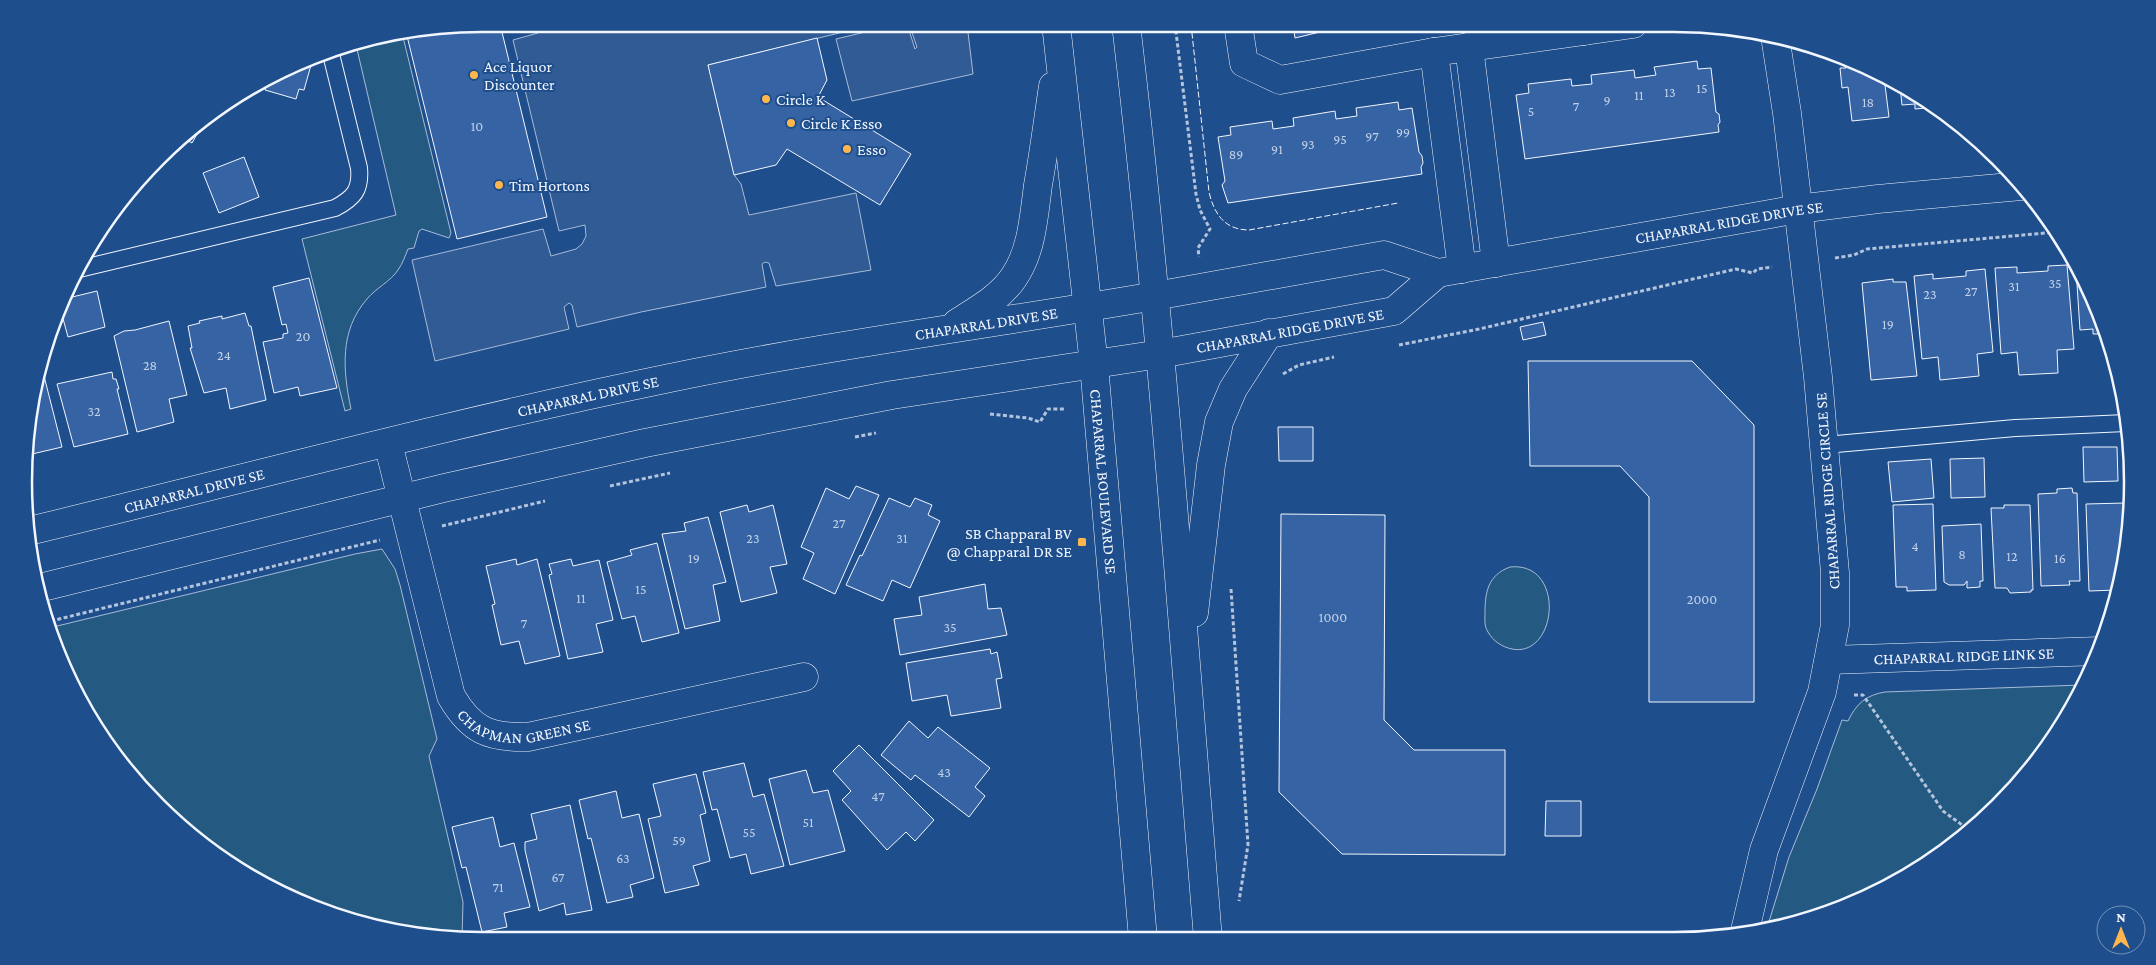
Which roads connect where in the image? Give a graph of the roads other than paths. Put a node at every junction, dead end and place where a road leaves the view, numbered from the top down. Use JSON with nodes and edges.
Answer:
{"nodes":[{"id":1,"x":1127,"y":32,"type":"edge"},
{"id":2,"x":1239,"y":32,"type":"edge"},
{"id":3,"x":1554,"y":32,"type":"edge"},
{"id":4,"x":1058,"y":36,"type":"edge"},
{"id":5,"x":1776,"y":45,"type":"edge"},
{"id":6,"x":1469,"y":47,"type":"junction"},
{"id":7,"x":1434,"y":52,"type":"junction"},
{"id":8,"x":332,"y":58,"type":"edge"},
{"id":9,"x":2013,"y":187,"type":"edge"},
{"id":10,"x":1798,"y":209,"type":"junction"},
{"id":11,"x":1496,"y":263,"type":"junction"},
{"id":12,"x":88,"y":267,"type":"edge"},
{"id":13,"x":1450,"y":271,"type":"junction"},
{"id":14,"x":1155,"y":296,"type":"junction"},
{"id":15,"x":1088,"y":308,"type":"junction"},
{"id":16,"x":950,"y":328,"type":"junction"},
{"id":17,"x":1269,"y":333,"type":"junction"},
{"id":18,"x":1160,"y":354,"type":"junction"},
{"id":19,"x":1094,"y":365,"type":"junction"},
{"id":20,"x":2120,"y":423,"type":"edge"},
{"id":21,"x":388,"y":443,"type":"junction"},
{"id":22,"x":1825,"y":445,"type":"junction"},
{"id":23,"x":401,"y":499,"type":"junction"},
{"id":24,"x":35,"y":529,"type":"edge"},
{"id":25,"x":45,"y":587,"type":"edge"},
{"id":26,"x":2090,"y":651,"type":"edge"},
{"id":27,"x":1830,"y":660,"type":"junction"},
{"id":28,"x":1187,"y":666,"type":"junction"},
{"id":29,"x":804,"y":677,"type":"dead end"},
{"id":30,"x":1746,"y":927,"type":"edge"},
{"id":31,"x":1142,"y":932,"type":"edge"},
{"id":32,"x":1207,"y":932,"type":"edge"}],
"edges":[{"from":1,"to":14,"type":"street"},
{"from":2,"to":7,"type":"street"},
{"from":3,"to":6,"type":"street"},
{"from":4,"to":15,"type":"street","name":"CHAPARRAL BOULEVARD SE"},
{"from":4,"to":16,"type":"street"},
{"from":5,"to":10,"type":"street","name":"CHAPARRAL RIDGE CIRCLE SE"},
{"from":6,"to":7,"type":"street"},
{"from":6,"to":11,"type":"street"},
{"from":7,"to":13,"type":"street"},
{"from":8,"to":12,"type":"lane"},
{"from":9,"to":10,"type":"street","name":"CHAPARRAL RIDGE DRIVE SE"},
{"from":10,"to":11,"type":"street","name":"CHAPARRAL RIDGE DRIVE SE"},
{"from":10,"to":22,"type":"street","name":"CHAPARRAL RIDGE CIRCLE SE"},
{"from":11,"to":13,"type":"street","name":"CHAPARRAL RIDGE DRIVE SE"},
{"from":13,"to":14,"type":"street","name":"CHAPARRAL RIDGE DRIVE SE"},
{"from":13,"to":17,"type":"street","name":"CHAPARRAL RIDGE DRIVE SE"},
{"from":14,"to":15,"type":"street","name":"CHAPARRAL DRIVE SE"},
{"from":14,"to":18,"type":"street"},
{"from":15,"to":16,"type":"street","name":"CHAPARRAL DRIVE SE"},
{"from":15,"to":19,"type":"street","name":"CHAPARRAL BOULEVARD SE"},
{"from":16,"to":21,"type":"street","name":"CHAPARRAL DRIVE SE"},
{"from":17,"to":18,"type":"street","name":"CHAPARRAL RIDGE DRIVE SE"},
{"from":17,"to":28,"type":"street"},
{"from":18,"to":19,"type":"street"},
{"from":18,"to":28,"type":"street"},
{"from":19,"to":23,"type":"street"},
{"from":19,"to":31,"type":"street","name":"CHAPARRAL BOULEVARD SE"},
{"from":20,"to":22,"type":"lane"},
{"from":21,"to":23,"type":"street","name":"CHAPMAN GREEN SE"},
{"from":21,"to":24,"type":"street","name":"CHAPARRAL DRIVE SE"},
{"from":22,"to":27,"type":"street","name":"CHAPARRAL RIDGE CIRCLE SE"},
{"from":23,"to":25,"type":"street"},
{"from":23,"to":29,"type":"street","name":"CHAPMAN GREEN SE"},
{"from":26,"to":27,"type":"street","name":"CHAPARRAL RIDGE LINK SE"},
{"from":27,"to":30,"type":"street","name":"CHAPARRAL RIDGE CIRCLE SE"},
{"from":28,"to":32,"type":"street"}]}
